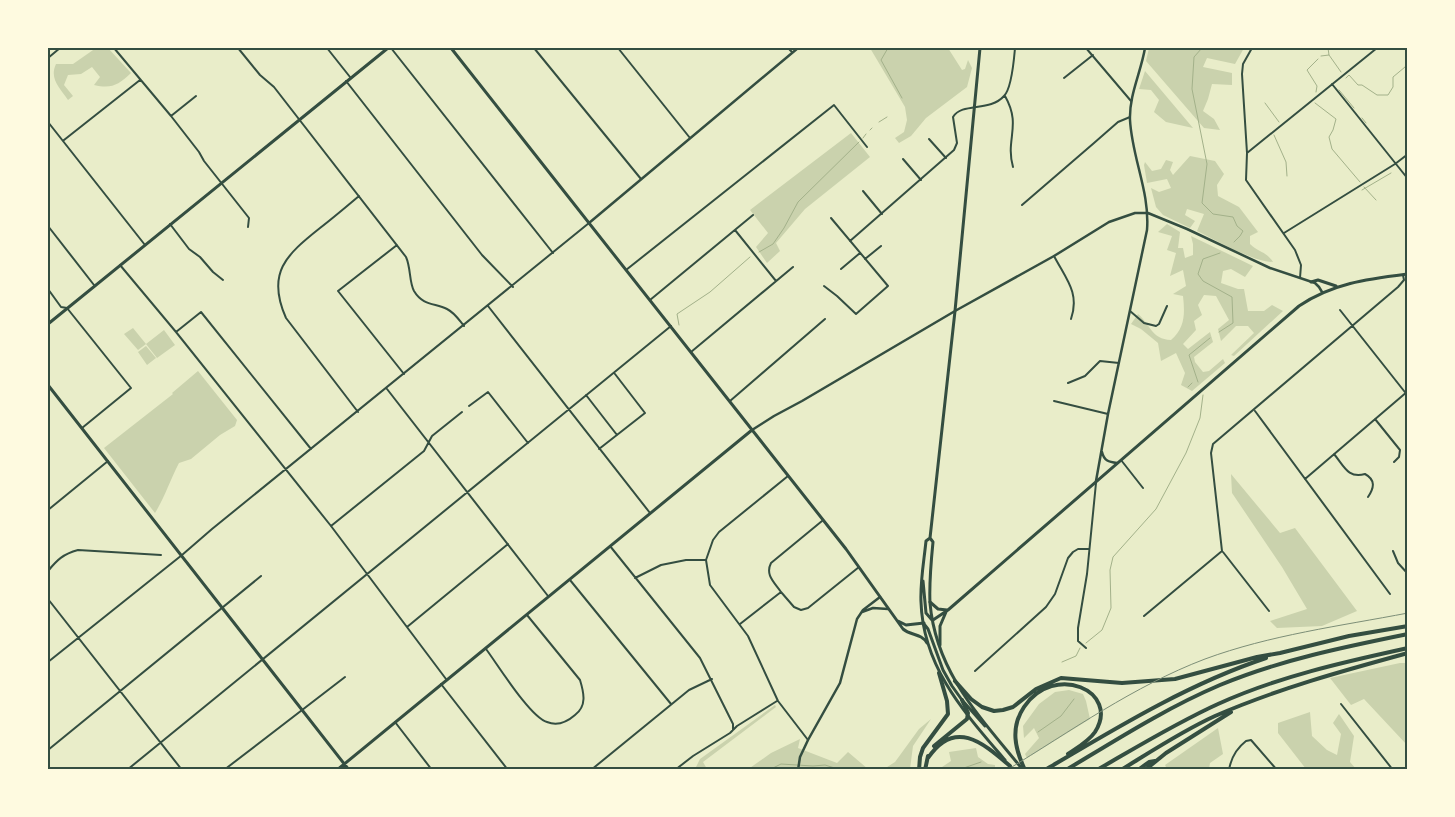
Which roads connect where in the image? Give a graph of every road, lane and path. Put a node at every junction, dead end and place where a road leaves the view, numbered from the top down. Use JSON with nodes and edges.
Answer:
{"nodes":[{"id":1,"x":60,"y":48,"type":"edge"},
{"id":2,"x":114,"y":48,"type":"edge"},
{"id":3,"x":238,"y":48,"type":"edge"},
{"id":4,"x":327,"y":48,"type":"edge"},
{"id":5,"x":389,"y":48,"type":"edge"},
{"id":6,"x":451,"y":48,"type":"edge"},
{"id":7,"x":534,"y":48,"type":"edge"},
{"id":8,"x":618,"y":48,"type":"edge"},
{"id":9,"x":788,"y":48,"type":"edge"},
{"id":10,"x":798,"y":48,"type":"edge"},
{"id":11,"x":980,"y":48,"type":"edge"},
{"id":12,"x":1016,"y":48,"type":"edge"},
{"id":13,"x":1086,"y":48,"type":"edge"},
{"id":14,"x":1145,"y":48,"type":"edge"},
{"id":15,"x":1252,"y":48,"type":"edge"},
{"id":16,"x":1378,"y":48,"type":"edge"},
{"id":17,"x":792,"y":52,"type":"junction"},
{"id":18,"x":1092,"y":55,"type":"junction"},
{"id":19,"x":48,"y":58,"type":"edge"},
{"id":20,"x":350,"y":77,"type":"junction"},
{"id":21,"x":1064,"y":78,"type":"dead end"},
{"id":22,"x":140,"y":80,"type":"junction"},
{"id":23,"x":346,"y":81,"type":"junction"},
{"id":24,"x":1332,"y":84,"type":"junction"},
{"id":25,"x":196,"y":96,"type":"dead end"},
{"id":26,"x":1005,"y":96,"type":"junction"},
{"id":27,"x":1131,"y":101,"type":"junction"},
{"id":28,"x":974,"y":108,"type":"junction"},
{"id":29,"x":171,"y":116,"type":"junction"},
{"id":30,"x":1130,"y":117,"type":"junction"},
{"id":31,"x":299,"y":119,"type":"junction"},
{"id":32,"x":48,"y":122,"type":"edge"},
{"id":33,"x":690,"y":138,"type":"junction"},
{"id":34,"x":930,"y":139,"type":"dead end"},
{"id":35,"x":63,"y":141,"type":"junction"},
{"id":36,"x":867,"y":148,"type":"dead end"},
{"id":37,"x":1247,"y":153,"type":"junction"},
{"id":38,"x":1408,"y":154,"type":"edge"},
{"id":39,"x":946,"y":158,"type":"junction"},
{"id":40,"x":903,"y":160,"type":"dead end"},
{"id":41,"x":1395,"y":164,"type":"junction"},
{"id":42,"x":1013,"y":167,"type":"dead end"},
{"id":43,"x":641,"y":179,"type":"junction"},
{"id":44,"x":1408,"y":179,"type":"edge"},
{"id":45,"x":921,"y":180,"type":"junction"},
{"id":46,"x":222,"y":183,"type":"junction"},
{"id":47,"x":863,"y":191,"type":"dead end"},
{"id":48,"x":359,"y":196,"type":"junction"},
{"id":49,"x":1022,"y":206,"type":"dead end"},
{"id":50,"x":1148,"y":213,"type":"junction"},
{"id":51,"x":882,"y":214,"type":"junction"},
{"id":52,"x":753,"y":215,"type":"dead end"},
{"id":53,"x":831,"y":218,"type":"dead end"},
{"id":54,"x":590,"y":223,"type":"junction"},
{"id":55,"x":170,"y":224,"type":"junction"},
{"id":56,"x":48,"y":226,"type":"edge"},
{"id":57,"x":248,"y":227,"type":"dead end"},
{"id":58,"x":734,"y":230,"type":"junction"},
{"id":59,"x":1284,"y":233,"type":"junction"},
{"id":60,"x":850,"y":241,"type":"junction"},
{"id":61,"x":145,"y":244,"type":"junction"},
{"id":62,"x":397,"y":246,"type":"junction"},
{"id":63,"x":881,"y":246,"type":"dead end"},
{"id":64,"x":553,"y":253,"type":"junction"},
{"id":65,"x":860,"y":253,"type":"junction"},
{"id":66,"x":1054,"y":256,"type":"junction"},
{"id":67,"x":865,"y":259,"type":"junction"},
{"id":68,"x":120,"y":265,"type":"junction"},
{"id":69,"x":793,"y":267,"type":"dead end"},
{"id":70,"x":841,"y":268,"type":"dead end"},
{"id":71,"x":626,"y":270,"type":"junction"},
{"id":72,"x":1405,"y":274,"type":"edge"},
{"id":73,"x":1300,"y":278,"type":"junction"},
{"id":74,"x":223,"y":280,"type":"dead end"},
{"id":75,"x":776,"y":281,"type":"junction"},
{"id":76,"x":1311,"y":282,"type":"junction"},
{"id":77,"x":94,"y":285,"type":"junction"},
{"id":78,"x":513,"y":286,"type":"junction"},
{"id":79,"x":824,"y":286,"type":"dead end"},
{"id":80,"x":1336,"y":287,"type":"junction"},
{"id":81,"x":48,"y":289,"type":"edge"},
{"id":82,"x":1322,"y":292,"type":"junction"},
{"id":83,"x":650,"y":300,"type":"junction"},
{"id":84,"x":488,"y":306,"type":"junction"},
{"id":85,"x":1167,"y":306,"type":"dead end"},
{"id":86,"x":67,"y":308,"type":"junction"},
{"id":87,"x":1340,"y":310,"type":"dead end"},
{"id":88,"x":955,"y":311,"type":"junction"},
{"id":89,"x":1130,"y":311,"type":"junction"},
{"id":90,"x":825,"y":319,"type":"dead end"},
{"id":91,"x":1070,"y":319,"type":"dead end"},
{"id":92,"x":48,"y":324,"type":"edge"},
{"id":93,"x":1352,"y":325,"type":"junction"},
{"id":94,"x":464,"y":326,"type":"junction"},
{"id":95,"x":671,"y":326,"type":"junction"},
{"id":96,"x":176,"y":332,"type":"junction"},
{"id":97,"x":691,"y":352,"type":"junction"},
{"id":98,"x":1119,"y":363,"type":"junction"},
{"id":99,"x":614,"y":373,"type":"junction"},
{"id":100,"x":404,"y":374,"type":"junction"},
{"id":101,"x":1068,"y":383,"type":"dead end"},
{"id":102,"x":48,"y":385,"type":"edge"},
{"id":103,"x":386,"y":389,"type":"junction"},
{"id":104,"x":1406,"y":392,"type":"edge"},
{"id":105,"x":586,"y":395,"type":"junction"},
{"id":106,"x":1408,"y":396,"type":"edge"},
{"id":107,"x":1054,"y":400,"type":"dead end"},
{"id":108,"x":730,"y":401,"type":"junction"},
{"id":109,"x":469,"y":406,"type":"dead end"},
{"id":110,"x":568,"y":410,"type":"junction"},
{"id":111,"x":1254,"y":410,"type":"junction"},
{"id":112,"x":358,"y":412,"type":"junction"},
{"id":113,"x":462,"y":412,"type":"dead end"},
{"id":114,"x":1108,"y":414,"type":"junction"},
{"id":115,"x":1375,"y":419,"type":"junction"},
{"id":116,"x":82,"y":428,"type":"junction"},
{"id":117,"x":752,"y":430,"type":"junction"},
{"id":118,"x":616,"y":435,"type":"junction"},
{"id":119,"x":429,"y":443,"type":"junction"},
{"id":120,"x":528,"y":443,"type":"junction"},
{"id":121,"x":311,"y":449,"type":"junction"},
{"id":122,"x":599,"y":449,"type":"junction"},
{"id":123,"x":1102,"y":449,"type":"junction"},
{"id":124,"x":1334,"y":454,"type":"junction"},
{"id":125,"x":1121,"y":460,"type":"junction"},
{"id":126,"x":108,"y":461,"type":"junction"},
{"id":127,"x":1394,"y":462,"type":"dead end"},
{"id":128,"x":1117,"y":463,"type":"junction"},
{"id":129,"x":286,"y":470,"type":"junction"},
{"id":130,"x":788,"y":476,"type":"junction"},
{"id":131,"x":1305,"y":480,"type":"junction"},
{"id":132,"x":1096,"y":481,"type":"junction"},
{"id":133,"x":1143,"y":488,"type":"dead end"},
{"id":134,"x":467,"y":492,"type":"junction"},
{"id":135,"x":1368,"y":497,"type":"dead end"},
{"id":136,"x":48,"y":510,"type":"edge"},
{"id":137,"x":650,"y":513,"type":"junction"},
{"id":138,"x":823,"y":520,"type":"junction"},
{"id":139,"x":331,"y":526,"type":"junction"},
{"id":140,"x":930,"y":538,"type":"junction"},
{"id":141,"x":508,"y":544,"type":"junction"},
{"id":142,"x":610,"y":546,"type":"junction"},
{"id":143,"x":1089,"y":549,"type":"junction"},
{"id":144,"x":1222,"y":551,"type":"junction"},
{"id":145,"x":1394,"y":551,"type":"dead end"},
{"id":146,"x":161,"y":555,"type":"dead end"},
{"id":147,"x":182,"y":555,"type":"junction"},
{"id":148,"x":706,"y":560,"type":"junction"},
{"id":149,"x":859,"y":567,"type":"junction"},
{"id":150,"x":48,"y":571,"type":"edge"},
{"id":151,"x":367,"y":573,"type":"junction"},
{"id":152,"x":1408,"y":574,"type":"edge"},
{"id":153,"x":261,"y":576,"type":"dead end"},
{"id":154,"x":635,"y":578,"type":"junction"},
{"id":155,"x":922,"y":578,"type":"junction"},
{"id":156,"x":570,"y":580,"type":"junction"},
{"id":157,"x":781,"y":592,"type":"junction"},
{"id":158,"x":1390,"y":594,"type":"dead end"},
{"id":159,"x":549,"y":597,"type":"junction"},
{"id":160,"x":880,"y":597,"type":"junction"},
{"id":161,"x":48,"y":599,"type":"edge"},
{"id":162,"x":930,"y":602,"type":"junction"},
{"id":163,"x":223,"y":608,"type":"junction"},
{"id":164,"x":889,"y":609,"type":"junction"},
{"id":165,"x":948,"y":610,"type":"junction"},
{"id":166,"x":1269,"y":611,"type":"dead end"},
{"id":167,"x":861,"y":613,"type":"junction"},
{"id":168,"x":527,"y":615,"type":"junction"},
{"id":169,"x":1144,"y":616,"type":"dead end"},
{"id":170,"x":896,"y":619,"type":"junction"},
{"id":171,"x":932,"y":620,"type":"junction"},
{"id":172,"x":924,"y":623,"type":"junction"},
{"id":173,"x":740,"y":624,"type":"junction"},
{"id":174,"x":1408,"y":626,"type":"edge"},
{"id":175,"x":407,"y":627,"type":"junction"},
{"id":176,"x":1408,"y":634,"type":"edge"},
{"id":177,"x":78,"y":637,"type":"junction"},
{"id":178,"x":929,"y":646,"type":"junction"},
{"id":179,"x":940,"y":648,"type":"junction"},
{"id":180,"x":1086,"y":648,"type":"dead end"},
{"id":181,"x":1408,"y":648,"type":"edge"},
{"id":182,"x":486,"y":649,"type":"junction"},
{"id":183,"x":1280,"y":653,"type":"junction"},
{"id":184,"x":1408,"y":653,"type":"edge"},
{"id":185,"x":264,"y":659,"type":"junction"},
{"id":186,"x":48,"y":662,"type":"edge"},
{"id":187,"x":974,"y":671,"type":"dead end"},
{"id":188,"x":939,"y":673,"type":"junction"},
{"id":189,"x":345,"y":677,"type":"dead end"},
{"id":190,"x":712,"y":679,"type":"junction"},
{"id":191,"x":447,"y":680,"type":"junction"},
{"id":192,"x":954,"y":681,"type":"junction"},
{"id":193,"x":441,"y":684,"type":"junction"},
{"id":194,"x":120,"y":691,"type":"junction"},
{"id":195,"x":962,"y":700,"type":"junction"},
{"id":196,"x":778,"y":701,"type":"junction"},
{"id":197,"x":1248,"y":703,"type":"junction"},
{"id":198,"x":671,"y":704,"type":"junction"},
{"id":199,"x":1341,"y":704,"type":"dead end"},
{"id":200,"x":303,"y":710,"type":"junction"},
{"id":201,"x":968,"y":716,"type":"junction"},
{"id":202,"x":395,"y":722,"type":"junction"},
{"id":203,"x":733,"y":730,"type":"junction"},
{"id":204,"x":990,"y":730,"type":"junction"},
{"id":205,"x":808,"y":740,"type":"junction"},
{"id":206,"x":160,"y":742,"type":"junction"},
{"id":207,"x":48,"y":750,"type":"edge"},
{"id":208,"x":928,"y":758,"type":"junction"},
{"id":209,"x":1155,"y":761,"type":"junction"},
{"id":210,"x":345,"y":764,"type":"junction"},
{"id":211,"x":1050,"y":766,"type":"junction"},
{"id":212,"x":1011,"y":768,"type":"edge"},
{"id":213,"x":128,"y":770,"type":"edge"},
{"id":214,"x":182,"y":770,"type":"edge"},
{"id":215,"x":224,"y":770,"type":"edge"},
{"id":216,"x":337,"y":770,"type":"edge"},
{"id":217,"x":350,"y":770,"type":"edge"},
{"id":218,"x":432,"y":770,"type":"edge"},
{"id":219,"x":508,"y":770,"type":"edge"},
{"id":220,"x":590,"y":770,"type":"edge"},
{"id":221,"x":675,"y":770,"type":"edge"},
{"id":222,"x":798,"y":770,"type":"edge"},
{"id":223,"x":919,"y":770,"type":"edge"},
{"id":224,"x":925,"y":770,"type":"edge"},
{"id":225,"x":1024,"y":770,"type":"edge"},
{"id":226,"x":1045,"y":770,"type":"edge"},
{"id":227,"x":1066,"y":770,"type":"edge"},
{"id":228,"x":1098,"y":770,"type":"edge"},
{"id":229,"x":1121,"y":770,"type":"edge"},
{"id":230,"x":1138,"y":770,"type":"edge"},
{"id":231,"x":1145,"y":770,"type":"edge"},
{"id":232,"x":1229,"y":770,"type":"edge"},
{"id":233,"x":1277,"y":770,"type":"edge"},
{"id":234,"x":1393,"y":770,"type":"edge"}],
"edges":[{"from":1,"to":19,"type":"street"},
{"from":2,"to":22,"type":"street"},
{"from":3,"to":31,"type":"street"},
{"from":4,"to":20,"type":"street"},
{"from":5,"to":20,"type":"main road"},
{"from":5,"to":64,"type":"street"},
{"from":6,"to":54,"type":"main road"},
{"from":7,"to":43,"type":"street"},
{"from":8,"to":33,"type":"street"},
{"from":9,"to":17,"type":"street"},
{"from":10,"to":17,"type":"street"},
{"from":11,"to":28,"type":"main road"},
{"from":12,"to":26,"type":"street"},
{"from":13,"to":18,"type":"street"},
{"from":14,"to":27,"type":"street"},
{"from":15,"to":37,"type":"street"},
{"from":16,"to":24,"type":"street"},
{"from":17,"to":33,"type":"street"},
{"from":18,"to":21,"type":"street"},
{"from":18,"to":27,"type":"street"},
{"from":20,"to":23,"type":"main road"},
{"from":22,"to":29,"type":"street"},
{"from":22,"to":35,"type":"street"},
{"from":23,"to":31,"type":"main road"},
{"from":23,"to":78,"type":"street"},
{"from":24,"to":37,"type":"street"},
{"from":24,"to":41,"type":"street"},
{"from":25,"to":29,"type":"street"},
{"from":26,"to":28,"type":"street"},
{"from":26,"to":42,"type":"street"},
{"from":27,"to":30,"type":"street"},
{"from":28,"to":39,"type":"street"},
{"from":28,"to":88,"type":"main road"},
{"from":29,"to":46,"type":"street"},
{"from":30,"to":49,"type":"street"},
{"from":30,"to":50,"type":"street"},
{"from":31,"to":46,"type":"main road"},
{"from":31,"to":48,"type":"street"},
{"from":32,"to":35,"type":"street"},
{"from":33,"to":43,"type":"street"},
{"from":34,"to":39,"type":"street"},
{"from":35,"to":61,"type":"street"},
{"from":36,"to":71,"type":"street"},
{"from":37,"to":59,"type":"street"},
{"from":38,"to":41,"type":"street"},
{"from":39,"to":45,"type":"street"},
{"from":40,"to":45,"type":"street"},
{"from":41,"to":44,"type":"street"},
{"from":41,"to":59,"type":"street"},
{"from":43,"to":54,"type":"street"},
{"from":45,"to":51,"type":"street"},
{"from":46,"to":55,"type":"main road"},
{"from":46,"to":57,"type":"street"},
{"from":47,"to":51,"type":"street"},
{"from":48,"to":62,"type":"street"},
{"from":48,"to":112,"type":"street"},
{"from":50,"to":66,"type":"street"},
{"from":50,"to":73,"type":"street"},
{"from":50,"to":89,"type":"street"},
{"from":51,"to":60,"type":"street"},
{"from":52,"to":58,"type":"street"},
{"from":53,"to":60,"type":"street"},
{"from":54,"to":64,"type":"street"},
{"from":54,"to":71,"type":"main road"},
{"from":55,"to":61,"type":"main road"},
{"from":55,"to":74,"type":"street"},
{"from":56,"to":77,"type":"street"},
{"from":58,"to":75,"type":"street"},
{"from":58,"to":83,"type":"street"},
{"from":59,"to":73,"type":"street"},
{"from":60,"to":65,"type":"street"},
{"from":61,"to":68,"type":"main road"},
{"from":62,"to":94,"type":"street"},
{"from":62,"to":100,"type":"street"},
{"from":63,"to":67,"type":"street"},
{"from":64,"to":78,"type":"street"},
{"from":65,"to":67,"type":"street"},
{"from":65,"to":70,"type":"street"},
{"from":66,"to":88,"type":"street"},
{"from":66,"to":91,"type":"street"},
{"from":67,"to":79,"type":"street"},
{"from":68,"to":77,"type":"main road"},
{"from":68,"to":96,"type":"street"},
{"from":69,"to":75,"type":"street"},
{"from":71,"to":83,"type":"main road"},
{"from":72,"to":80,"type":"main road"},
{"from":72,"to":93,"type":"street"},
{"from":73,"to":76,"type":"street"},
{"from":75,"to":97,"type":"street"},
{"from":76,"to":80,"type":"main road"},
{"from":76,"to":82,"type":"street"},
{"from":77,"to":86,"type":"main road"},
{"from":78,"to":84,"type":"street"},
{"from":80,"to":82,"type":"main road"},
{"from":81,"to":86,"type":"street"},
{"from":82,"to":125,"type":"main road"},
{"from":83,"to":95,"type":"main road"},
{"from":84,"to":94,"type":"street"},
{"from":84,"to":110,"type":"street"},
{"from":85,"to":89,"type":"street"},
{"from":86,"to":92,"type":"main road"},
{"from":86,"to":116,"type":"street"},
{"from":87,"to":93,"type":"street"},
{"from":88,"to":117,"type":"street"},
{"from":88,"to":140,"type":"main road"},
{"from":89,"to":98,"type":"street"},
{"from":90,"to":108,"type":"street"},
{"from":93,"to":104,"type":"street"},
{"from":93,"to":111,"type":"street"},
{"from":94,"to":100,"type":"street"},
{"from":95,"to":97,"type":"main road"},
{"from":95,"to":99,"type":"street"},
{"from":96,"to":121,"type":"street"},
{"from":96,"to":129,"type":"street"},
{"from":97,"to":108,"type":"main road"},
{"from":98,"to":101,"type":"street"},
{"from":98,"to":114,"type":"street"},
{"from":99,"to":105,"type":"street"},
{"from":99,"to":118,"type":"street"},
{"from":100,"to":103,"type":"street"},
{"from":102,"to":116,"type":"main road"},
{"from":103,"to":112,"type":"street"},
{"from":103,"to":119,"type":"street"},
{"from":104,"to":106,"type":"street"},
{"from":104,"to":115,"type":"street"},
{"from":105,"to":110,"type":"street"},
{"from":105,"to":118,"type":"street"},
{"from":107,"to":114,"type":"street"},
{"from":108,"to":117,"type":"main road"},
{"from":109,"to":120,"type":"street"},
{"from":110,"to":120,"type":"street"},
{"from":110,"to":122,"type":"street"},
{"from":111,"to":131,"type":"street"},
{"from":111,"to":144,"type":"street"},
{"from":112,"to":121,"type":"street"},
{"from":113,"to":119,"type":"street"},
{"from":114,"to":123,"type":"street"},
{"from":115,"to":124,"type":"street"},
{"from":115,"to":127,"type":"street"},
{"from":116,"to":126,"type":"main road"},
{"from":117,"to":130,"type":"main road"},
{"from":117,"to":137,"type":"main road"},
{"from":118,"to":122,"type":"street"},
{"from":119,"to":134,"type":"street"},
{"from":119,"to":139,"type":"street"},
{"from":120,"to":134,"type":"street"},
{"from":121,"to":129,"type":"street"},
{"from":122,"to":137,"type":"street"},
{"from":123,"to":128,"type":"street"},
{"from":123,"to":132,"type":"street"},
{"from":124,"to":131,"type":"street"},
{"from":124,"to":135,"type":"street"},
{"from":125,"to":128,"type":"main road"},
{"from":125,"to":133,"type":"street"},
{"from":126,"to":136,"type":"street"},
{"from":126,"to":147,"type":"main road"},
{"from":128,"to":132,"type":"main road"},
{"from":129,"to":139,"type":"street"},
{"from":129,"to":147,"type":"street"},
{"from":130,"to":138,"type":"main road"},
{"from":130,"to":148,"type":"street"},
{"from":131,"to":158,"type":"street"},
{"from":132,"to":143,"type":"street"},
{"from":132,"to":165,"type":"main road"},
{"from":134,"to":141,"type":"street"},
{"from":134,"to":151,"type":"street"},
{"from":137,"to":142,"type":"main road"},
{"from":138,"to":149,"type":"main road"},
{"from":138,"to":157,"type":"street"},
{"from":139,"to":151,"type":"street"},
{"from":140,"to":155,"type":"main road"},
{"from":140,"to":162,"type":"main road"},
{"from":141,"to":159,"type":"street"},
{"from":141,"to":175,"type":"street"},
{"from":142,"to":154,"type":"street"},
{"from":142,"to":156,"type":"main road"},
{"from":143,"to":180,"type":"street"},
{"from":143,"to":187,"type":"street"},
{"from":144,"to":166,"type":"street"},
{"from":144,"to":169,"type":"street"},
{"from":145,"to":152,"type":"street"},
{"from":146,"to":150,"type":"street"},
{"from":147,"to":163,"type":"main road"},
{"from":147,"to":177,"type":"street"},
{"from":148,"to":154,"type":"street"},
{"from":148,"to":173,"type":"street"},
{"from":149,"to":157,"type":"street"},
{"from":149,"to":160,"type":"main road"},
{"from":151,"to":175,"type":"street"},
{"from":151,"to":185,"type":"street"},
{"from":153,"to":163,"type":"street"},
{"from":154,"to":190,"type":"street"},
{"from":155,"to":171,"type":"main road"},
{"from":155,"to":172,"type":"main road"},
{"from":156,"to":159,"type":"main road"},
{"from":156,"to":198,"type":"street"},
{"from":157,"to":173,"type":"street"},
{"from":159,"to":168,"type":"main road"},
{"from":160,"to":164,"type":"main road"},
{"from":160,"to":167,"type":"street"},
{"from":161,"to":177,"type":"street"},
{"from":162,"to":165,"type":"main road"},
{"from":162,"to":171,"type":"main road"},
{"from":163,"to":185,"type":"main road"},
{"from":163,"to":194,"type":"street"},
{"from":164,"to":167,"type":"street"},
{"from":164,"to":170,"type":"main road"},
{"from":165,"to":171,"type":"main road"},
{"from":165,"to":179,"type":"main road"},
{"from":167,"to":205,"type":"street"},
{"from":168,"to":182,"type":"main road"},
{"from":168,"to":182,"type":"street"},
{"from":170,"to":172,"type":"main road"},
{"from":170,"to":178,"type":"main road"},
{"from":171,"to":172,"type":"main road"},
{"from":171,"to":179,"type":"main road"},
{"from":172,"to":178,"type":"main road"},
{"from":172,"to":195,"type":"main road"},
{"from":173,"to":196,"type":"street"},
{"from":174,"to":183,"type":"highway"},
{"from":175,"to":191,"type":"street"},
{"from":176,"to":227,"type":"highway"},
{"from":177,"to":186,"type":"street"},
{"from":177,"to":194,"type":"street"},
{"from":178,"to":188,"type":"main road"},
{"from":179,"to":192,"type":"main road"},
{"from":181,"to":228,"type":"highway"},
{"from":182,"to":191,"type":"main road"},
{"from":183,"to":192,"type":"highway"},
{"from":183,"to":211,"type":"highway"},
{"from":184,"to":197,"type":"highway"},
{"from":185,"to":200,"type":"main road"},
{"from":185,"to":206,"type":"street"},
{"from":188,"to":201,"type":"main road"},
{"from":188,"to":223,"type":"highway"},
{"from":189,"to":200,"type":"street"},
{"from":190,"to":198,"type":"street"},
{"from":190,"to":203,"type":"street"},
{"from":191,"to":193,"type":"main road"},
{"from":192,"to":204,"type":"main road"},
{"from":193,"to":202,"type":"main road"},
{"from":193,"to":219,"type":"street"},
{"from":194,"to":206,"type":"street"},
{"from":194,"to":207,"type":"street"},
{"from":195,"to":201,"type":"highway"},
{"from":195,"to":204,"type":"main road"},
{"from":196,"to":203,"type":"street"},
{"from":196,"to":205,"type":"street"},
{"from":197,"to":209,"type":"highway"},
{"from":197,"to":229,"type":"highway"},
{"from":198,"to":220,"type":"street"},
{"from":199,"to":234,"type":"street"},
{"from":200,"to":210,"type":"main road"},
{"from":200,"to":215,"type":"street"},
{"from":201,"to":208,"type":"highway"},
{"from":201,"to":212,"type":"main road"},
{"from":202,"to":210,"type":"main road"},
{"from":202,"to":218,"type":"street"},
{"from":203,"to":221,"type":"street"},
{"from":204,"to":225,"type":"main road"},
{"from":205,"to":222,"type":"street"},
{"from":206,"to":213,"type":"street"},
{"from":206,"to":214,"type":"street"},
{"from":208,"to":212,"type":"highway"},
{"from":208,"to":224,"type":"highway"},
{"from":209,"to":230,"type":"highway"},
{"from":209,"to":231,"type":"highway"},
{"from":210,"to":216,"type":"main road"},
{"from":210,"to":217,"type":"main road"},
{"from":211,"to":225,"type":"highway"},
{"from":211,"to":226,"type":"highway"},
{"from":232,"to":233,"type":"street"}]}
